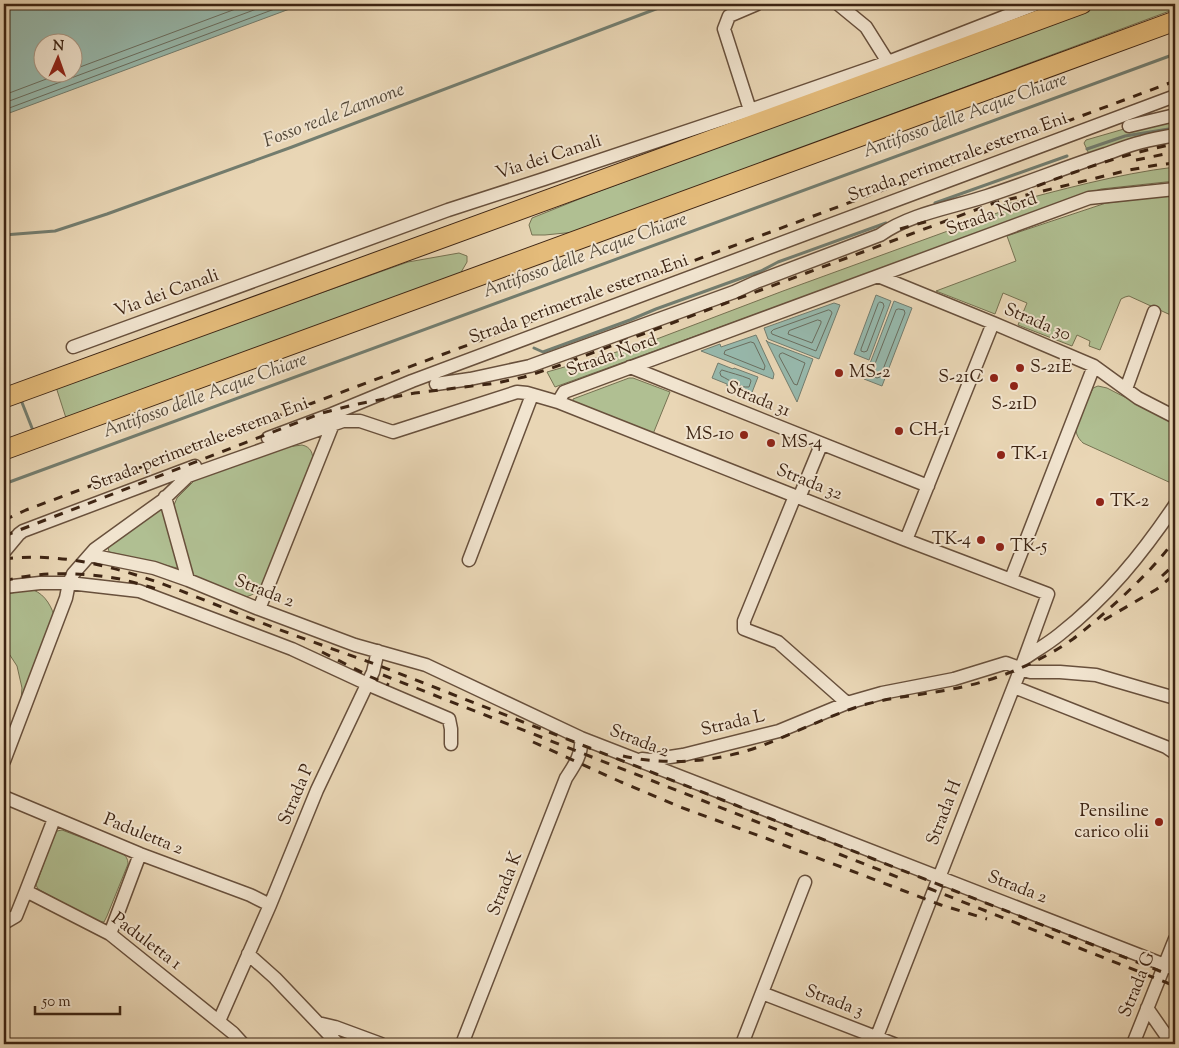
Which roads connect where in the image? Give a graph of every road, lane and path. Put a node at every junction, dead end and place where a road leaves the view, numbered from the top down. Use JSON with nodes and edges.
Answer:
{"nodes":[{"id":1,"x":757,"y":4,"type":"edge"},
{"id":2,"x":838,"y":4,"type":"edge"},
{"id":3,"x":1038,"y":4,"type":"edge"},
{"id":4,"x":1082,"y":4,"type":"edge"},
{"id":5,"x":1175,"y":22,"type":"edge"},
{"id":6,"x":888,"y":62,"type":"junction"},
{"id":7,"x":1175,"y":96,"type":"edge"},
{"id":8,"x":750,"y":110,"type":"junction"},
{"id":9,"x":1175,"y":115,"type":"edge"},
{"id":10,"x":1129,"y":126,"type":"dead end"},
{"id":11,"x":1175,"y":135,"type":"edge"},
{"id":12,"x":1175,"y":189,"type":"edge"},
{"id":13,"x":878,"y":276,"type":"junction"},
{"id":14,"x":1154,"y":312,"type":"dead end"},
{"id":15,"x":993,"y":323,"type":"junction"},
{"id":16,"x":73,"y":347,"type":"dead end"},
{"id":17,"x":1094,"y":366,"type":"junction"},
{"id":18,"x":630,"y":367,"type":"junction"},
{"id":19,"x":436,"y":384,"type":"dead end"},
{"id":20,"x":1126,"y":389,"type":"junction"},
{"id":21,"x":532,"y":395,"type":"junction"},
{"id":22,"x":4,"y":398,"type":"edge"},
{"id":23,"x":558,"y":402,"type":"junction"},
{"id":24,"x":1175,"y":417,"type":"edge"},
{"id":25,"x":333,"y":424,"type":"junction"},
{"id":26,"x":821,"y":444,"type":"junction"},
{"id":27,"x":4,"y":450,"type":"edge"},
{"id":28,"x":928,"y":486,"type":"junction"},
{"id":29,"x":165,"y":497,"type":"junction"},
{"id":30,"x":797,"y":497,"type":"junction"},
{"id":31,"x":1175,"y":505,"type":"edge"},
{"id":32,"x":906,"y":540,"type":"junction"},
{"id":33,"x":4,"y":552,"type":"edge"},
{"id":34,"x":90,"y":555,"type":"junction"},
{"id":35,"x":469,"y":560,"type":"dead end"},
{"id":36,"x":1011,"y":579,"type":"junction"},
{"id":37,"x":188,"y":580,"type":"junction"},
{"id":38,"x":69,"y":583,"type":"junction"},
{"id":39,"x":4,"y":587,"type":"edge"},
{"id":40,"x":1048,"y":594,"type":"joint"},
{"id":41,"x":259,"y":609,"type":"junction"},
{"id":42,"x":378,"y":651,"type":"junction"},
{"id":43,"x":1023,"y":663,"type":"junction"},
{"id":44,"x":368,"y":684,"type":"junction"},
{"id":45,"x":1014,"y":687,"type":"junction"},
{"id":46,"x":1175,"y":696,"type":"edge"},
{"id":47,"x":847,"y":703,"type":"junction"},
{"id":48,"x":581,"y":738,"type":"junction"},
{"id":49,"x":451,"y":744,"type":"dead end"},
{"id":50,"x":1175,"y":753,"type":"edge"},
{"id":51,"x":623,"y":754,"type":"junction"},
{"id":52,"x":4,"y":761,"type":"edge"},
{"id":53,"x":4,"y":797,"type":"edge"},
{"id":54,"x":54,"y":818,"type":"junction"},
{"id":55,"x":140,"y":854,"type":"junction"},
{"id":56,"x":939,"y":877,"type":"junction"},
{"id":57,"x":805,"y":882,"type":"dead end"},
{"id":58,"x":26,"y":891,"type":"junction"},
{"id":59,"x":270,"y":905,"type":"junction"},
{"id":60,"x":4,"y":923,"type":"edge"},
{"id":61,"x":110,"y":934,"type":"junction"},
{"id":62,"x":1175,"y":939,"type":"edge"},
{"id":63,"x":248,"y":954,"type":"junction"},
{"id":64,"x":1170,"y":967,"type":"edge"},
{"id":65,"x":762,"y":993,"type":"junction"},
{"id":66,"x":1148,"y":1008,"type":"junction"},
{"id":67,"x":219,"y":1021,"type":"junction"},
{"id":68,"x":318,"y":1023,"type":"junction"},
{"id":69,"x":875,"y":1041,"type":"edge"},
{"id":70,"x":243,"y":1044,"type":"edge"},
{"id":71,"x":338,"y":1044,"type":"edge"},
{"id":72,"x":381,"y":1044,"type":"edge"},
{"id":73,"x":462,"y":1044,"type":"edge"},
{"id":74,"x":742,"y":1044,"type":"edge"},
{"id":75,"x":894,"y":1044,"type":"edge"},
{"id":76,"x":1134,"y":1044,"type":"edge"},
{"id":77,"x":1172,"y":1044,"type":"edge"}],
"edges":[{"from":1,"to":8,"type":"street"},
{"from":2,"to":6,"type":"street"},
{"from":3,"to":6,"type":"street","name":"Via dei Canali"},
{"from":4,"to":22,"type":"highway"},
{"from":5,"to":27,"type":"highway"},
{"from":6,"to":8,"type":"street","name":"Via dei Canali"},
{"from":7,"to":33,"type":"street","name":"Strada perimetrale esterna Eni"},
{"from":8,"to":16,"type":"street","name":"Via dei Canali"},
{"from":9,"to":10,"type":"street"},
{"from":11,"to":19,"type":"street"},
{"from":12,"to":13,"type":"street","name":"Strada Nord"},
{"from":13,"to":15,"type":"street","name":"Strada 30"},
{"from":13,"to":18,"type":"street","name":"Strada Nord"},
{"from":14,"to":20,"type":"street"},
{"from":15,"to":17,"type":"street","name":"Strada 30"},
{"from":15,"to":28,"type":"street"},
{"from":17,"to":20,"type":"street","name":"Strada 30"},
{"from":17,"to":36,"type":"street"},
{"from":18,"to":23,"type":"street","name":"Strada Nord"},
{"from":18,"to":26,"type":"street","name":"Strada 31"},
{"from":20,"to":24,"type":"street","name":"Strada 30"},
{"from":21,"to":23,"type":"street","name":"Strada Nord"},
{"from":21,"to":25,"type":"street","name":"Strada Nord"},
{"from":21,"to":35,"type":"street"},
{"from":23,"to":30,"type":"street","name":"Strada 32"},
{"from":25,"to":29,"type":"street","name":"Strada Nord"},
{"from":25,"to":41,"type":"street"},
{"from":26,"to":28,"type":"street","name":"Strada 31"},
{"from":26,"to":30,"type":"street"},
{"from":28,"to":32,"type":"street"},
{"from":29,"to":34,"type":"street","name":"Strada Nord"},
{"from":29,"to":37,"type":"street"},
{"from":30,"to":32,"type":"street","name":"Strada 32"},
{"from":30,"to":47,"type":"street"},
{"from":31,"to":43,"type":"street"},
{"from":32,"to":36,"type":"street","name":"Strada 32"},
{"from":34,"to":37,"type":"street","name":"Strada 2"},
{"from":34,"to":38,"type":"street","name":"Strada Nord"},
{"from":36,"to":40,"type":"street","name":"Strada 32"},
{"from":37,"to":41,"type":"street","name":"Strada 2"},
{"from":38,"to":39,"type":"street"},
{"from":38,"to":44,"type":"street"},
{"from":38,"to":52,"type":"street","name":"Strada Nord"},
{"from":40,"to":43,"type":"street","name":"Strada H"},
{"from":41,"to":42,"type":"street","name":"Strada 2"},
{"from":42,"to":44,"type":"street","name":"Strada P"},
{"from":42,"to":48,"type":"street","name":"Strada 2"},
{"from":43,"to":45,"type":"street","name":"Strada H"},
{"from":43,"to":46,"type":"street","name":"Strada L"},
{"from":43,"to":47,"type":"street","name":"Strada L"},
{"from":44,"to":49,"type":"street"},
{"from":44,"to":59,"type":"street","name":"Strada P"},
{"from":45,"to":50,"type":"street"},
{"from":45,"to":56,"type":"street","name":"Strada H"},
{"from":47,"to":51,"type":"street","name":"Strada L"},
{"from":48,"to":51,"type":"street","name":"Strada 2"},
{"from":48,"to":73,"type":"street","name":"Strada K"},
{"from":51,"to":56,"type":"street","name":"Strada 2"},
{"from":53,"to":54,"type":"street","name":"Paduletta 2"},
{"from":54,"to":55,"type":"street","name":"Paduletta 2"},
{"from":54,"to":58,"type":"street"},
{"from":55,"to":59,"type":"street","name":"Paduletta 2"},
{"from":55,"to":61,"type":"street"},
{"from":56,"to":64,"type":"street","name":"Strada 2"},
{"from":56,"to":69,"type":"street","name":"Strada H"},
{"from":57,"to":65,"type":"street"},
{"from":58,"to":60,"type":"street"},
{"from":58,"to":61,"type":"street","name":"Paduletta 1"},
{"from":59,"to":63,"type":"street","name":"Strada P"},
{"from":61,"to":67,"type":"street","name":"Paduletta 1"},
{"from":62,"to":64,"type":"street","name":"Strada G"},
{"from":63,"to":67,"type":"street","name":"Strada P"},
{"from":63,"to":68,"type":"street"},
{"from":64,"to":66,"type":"street","name":"Strada G"},
{"from":65,"to":69,"type":"street","name":"Strada 3"},
{"from":65,"to":74,"type":"street"},
{"from":66,"to":76,"type":"street","name":"Strada G"},
{"from":66,"to":77,"type":"street"},
{"from":67,"to":70,"type":"street","name":"Paduletta 1"},
{"from":68,"to":71,"type":"street"},
{"from":68,"to":72,"type":"street"},
{"from":69,"to":75,"type":"street","name":"Strada 3"}]}
